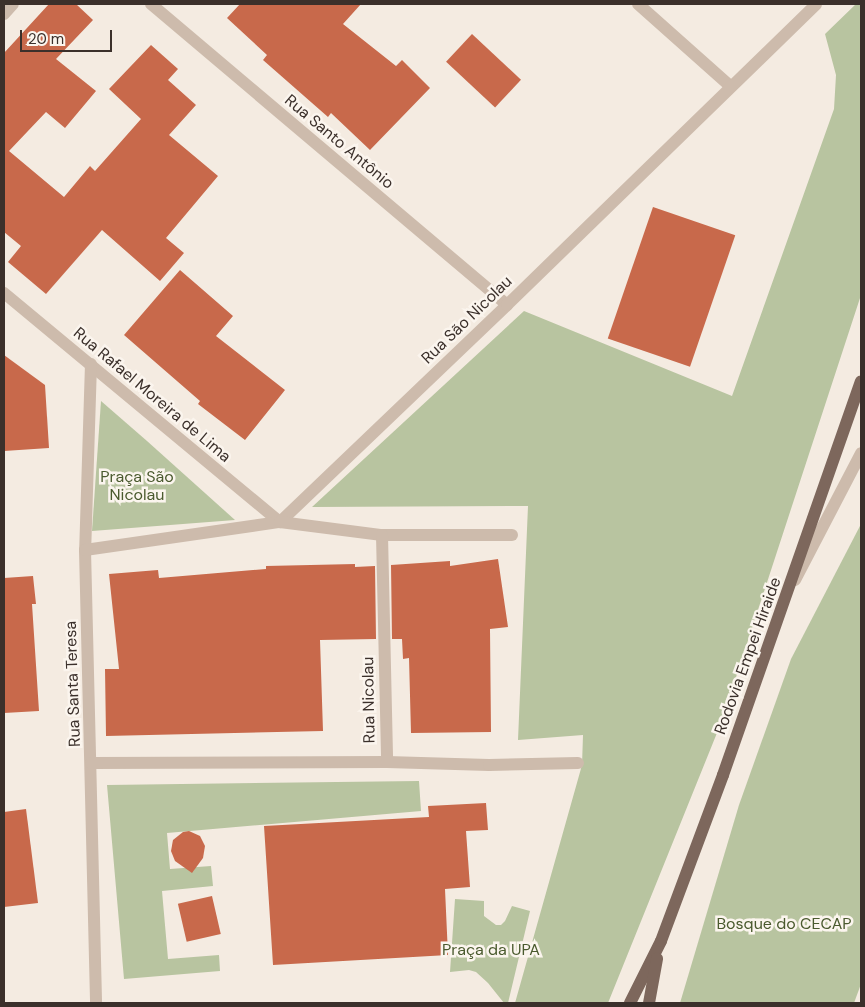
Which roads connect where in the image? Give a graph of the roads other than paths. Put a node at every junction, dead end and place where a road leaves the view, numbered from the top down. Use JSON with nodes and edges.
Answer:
{"nodes":[{"id":1,"x":13,"y":4,"type":"edge"},
{"id":2,"x":151,"y":4,"type":"edge"},
{"id":3,"x":638,"y":4,"type":"edge"},
{"id":4,"x":816,"y":4,"type":"edge"},
{"id":5,"x":4,"y":14,"type":"edge"},
{"id":6,"x":730,"y":86,"type":"junction"},
{"id":7,"x":4,"y":293,"type":"edge"},
{"id":8,"x":507,"y":305,"type":"junction"},
{"id":9,"x":91,"y":364,"type":"junction"},
{"id":10,"x":861,"y":382,"type":"edge"},
{"id":11,"x":861,"y":453,"type":"edge"},
{"id":12,"x":280,"y":522,"type":"junction"},
{"id":13,"x":382,"y":535,"type":"junction"},
{"id":14,"x":512,"y":535,"type":"dead end"},
{"id":15,"x":85,"y":550,"type":"junction"},
{"id":16,"x":787,"y":596,"type":"junction"},
{"id":17,"x":387,"y":762,"type":"junction"},
{"id":18,"x":91,"y":763,"type":"junction"},
{"id":19,"x":578,"y":763,"type":"dead end"},
{"id":20,"x":661,"y":941,"type":"junction"},
{"id":21,"x":96,"y":1003,"type":"edge"},
{"id":22,"x":630,"y":1003,"type":"edge"},
{"id":23,"x":649,"y":1003,"type":"edge"}],
"edges":[{"from":1,"to":5,"type":"street"},
{"from":2,"to":8,"type":"street","name":"Rua Santo Antônio"},
{"from":3,"to":6,"type":"street"},
{"from":4,"to":6,"type":"street","name":"Rua São Nicolau"},
{"from":6,"to":8,"type":"street","name":"Rua São Nicolau"},
{"from":7,"to":9,"type":"street","name":"Rua Rafael Moreira de Lima"},
{"from":8,"to":12,"type":"street","name":"Rua São Nicolau"},
{"from":9,"to":12,"type":"street","name":"Rua Rafael Moreira de Lima"},
{"from":9,"to":15,"type":"street","name":"Rua Santa Teresa"},
{"from":10,"to":16,"type":"main road","name":"Rodovia Empei Hiraide"},
{"from":11,"to":16,"type":"street"},
{"from":12,"to":13,"type":"street"},
{"from":12,"to":15,"type":"street"},
{"from":13,"to":14,"type":"street"},
{"from":13,"to":17,"type":"street","name":"Rua Nicolau"},
{"from":15,"to":18,"type":"street","name":"Rua Santa Teresa"},
{"from":16,"to":20,"type":"main road","name":"Rodovia Empei Hiraide"},
{"from":17,"to":18,"type":"street","name":"Rua Nicolau"},
{"from":17,"to":19,"type":"street"},
{"from":18,"to":21,"type":"street","name":"Rua Santa Teresa"},
{"from":20,"to":22,"type":"main road","name":"Rodovia Empei Hiraide"},
{"from":20,"to":23,"type":"main road","name":"Rodovia Empei Hiraide"}]}
